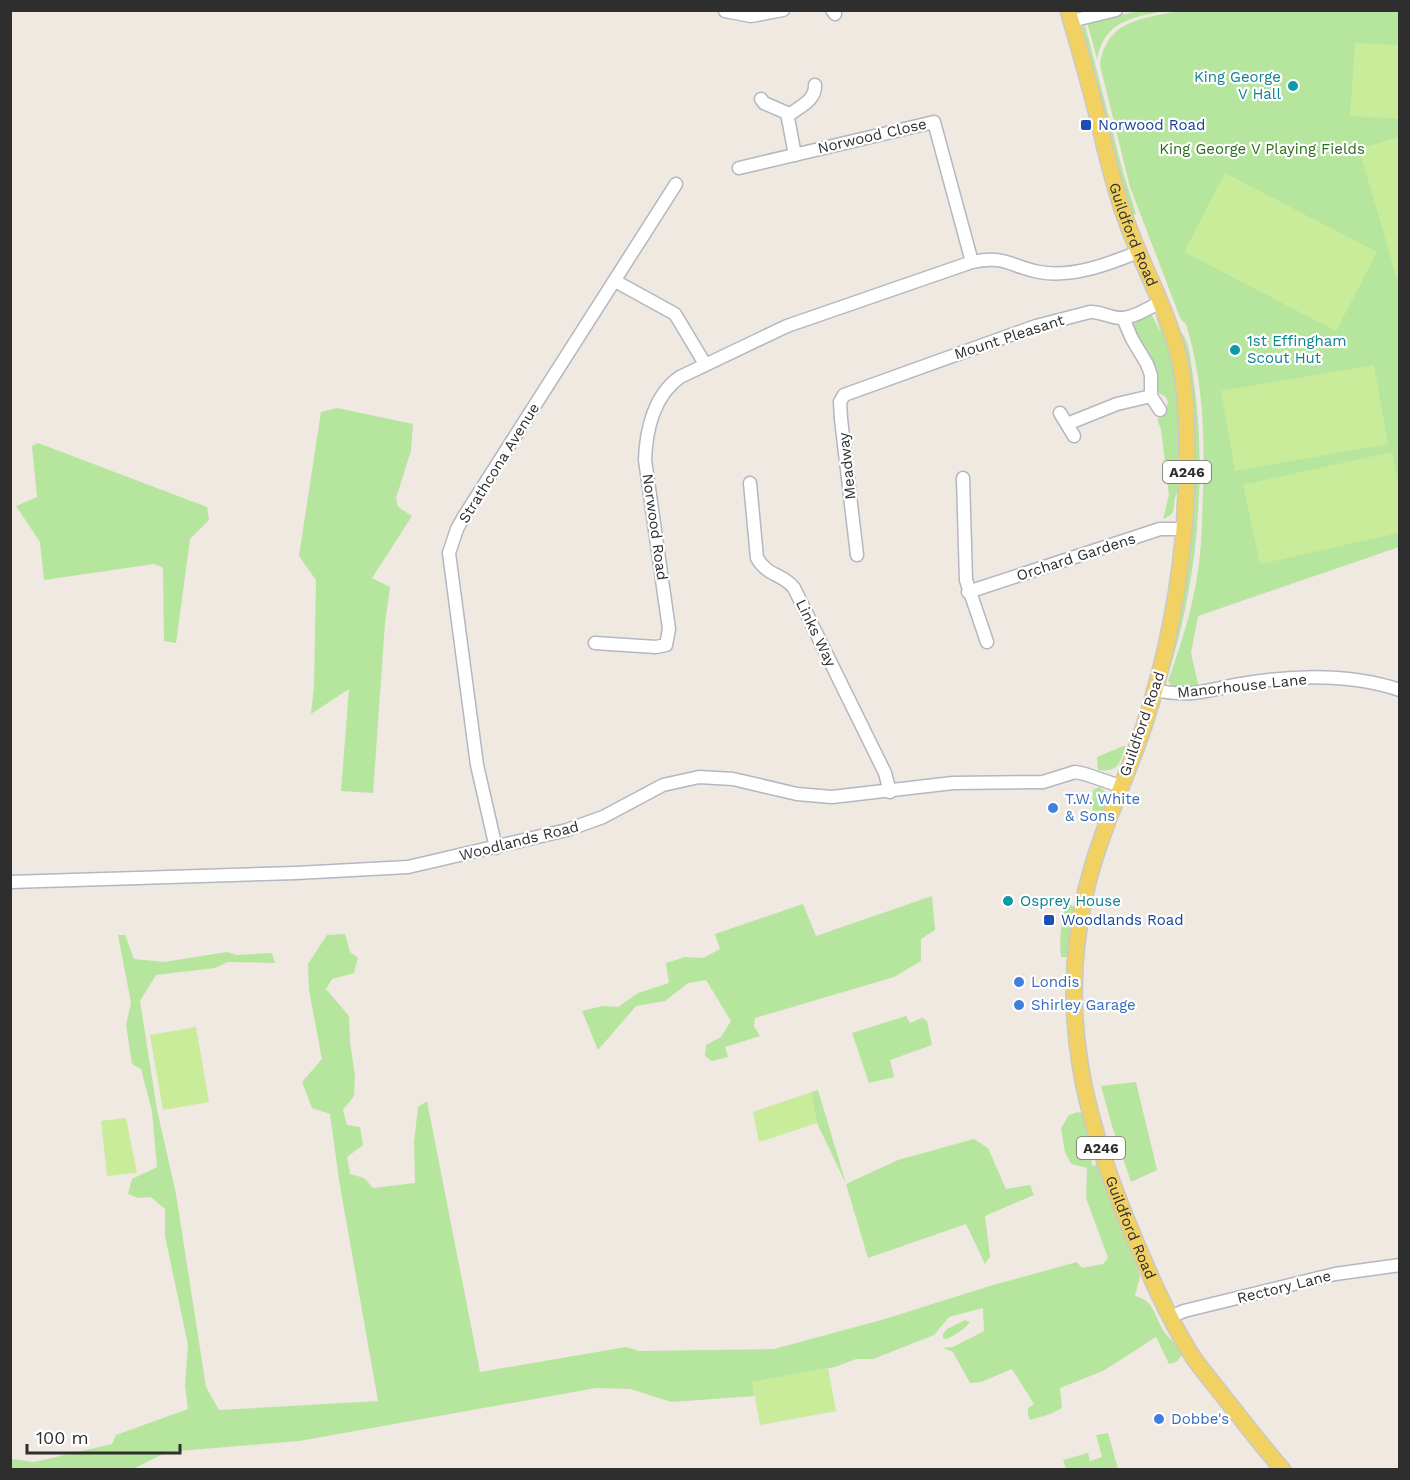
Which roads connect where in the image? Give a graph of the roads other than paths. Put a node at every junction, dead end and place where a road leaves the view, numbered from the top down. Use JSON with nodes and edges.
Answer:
{"nodes":[{"id":1,"x":783,"y":10,"type":"edge"},
{"id":2,"x":1116,"y":10,"type":"edge"},
{"id":3,"x":725,"y":11,"type":"edge"},
{"id":4,"x":1070,"y":16,"type":"edge"},
{"id":5,"x":815,"y":85,"type":"dead end"},
{"id":6,"x":761,"y":99,"type":"dead end"},
{"id":7,"x":788,"y":116,"type":"junction"},
{"id":8,"x":795,"y":154,"type":"junction"},
{"id":9,"x":739,"y":168,"type":"dead end"},
{"id":10,"x":675,"y":184,"type":"dead end"},
{"id":11,"x":1138,"y":252,"type":"junction"},
{"id":12,"x":972,"y":262,"type":"junction"},
{"id":13,"x":615,"y":281,"type":"junction"},
{"id":14,"x":1160,"y":303,"type":"junction"},
{"id":15,"x":1123,"y":318,"type":"junction"},
{"id":16,"x":705,"y":364,"type":"junction"},
{"id":17,"x":859,"y":389,"type":"joint"},
{"id":18,"x":1151,"y":396,"type":"junction"},
{"id":19,"x":1160,"y":410,"type":"dead end"},
{"id":20,"x":1074,"y":436,"type":"dead end"},
{"id":21,"x":963,"y":478,"type":"dead end"},
{"id":22,"x":750,"y":483,"type":"dead end"},
{"id":23,"x":1185,"y":529,"type":"junction"},
{"id":24,"x":857,"y":555,"type":"dead end"},
{"id":25,"x":968,"y":592,"type":"junction"},
{"id":26,"x":987,"y":642,"type":"dead end"},
{"id":27,"x":595,"y":643,"type":"dead end"},
{"id":28,"x":1155,"y":690,"type":"junction"},
{"id":29,"x":1400,"y":690,"type":"edge"},
{"id":30,"x":1120,"y":786,"type":"junction"},
{"id":31,"x":890,"y":792,"type":"junction"},
{"id":32,"x":496,"y":848,"type":"junction"},
{"id":33,"x":10,"y":882,"type":"edge"},
{"id":34,"x":1400,"y":1265,"type":"edge"},
{"id":35,"x":1170,"y":1317,"type":"junction"},
{"id":36,"x":1283,"y":1470,"type":"edge"}],
"edges":[{"from":1,"to":3,"type":"street"},
{"from":2,"to":4,"type":"street"},
{"from":4,"to":11,"type":"main road","name":"Guildford Road","number":"A246"},
{"from":5,"to":7,"type":"street"},
{"from":6,"to":7,"type":"street"},
{"from":7,"to":8,"type":"street"},
{"from":8,"to":9,"type":"street","name":"Norwood Close"},
{"from":8,"to":12,"type":"street","name":"Norwood Close"},
{"from":10,"to":13,"type":"street","name":"Strathcona Avenue"},
{"from":11,"to":12,"type":"street","name":"Norwood Road"},
{"from":11,"to":14,"type":"main road","name":"Guildford Road","number":"A246"},
{"from":12,"to":16,"type":"street","name":"Norwood Road"},
{"from":13,"to":16,"type":"street"},
{"from":13,"to":32,"type":"street","name":"Strathcona Avenue"},
{"from":14,"to":15,"type":"street"},
{"from":14,"to":23,"type":"main road","name":"Guildford Road","number":"A246"},
{"from":15,"to":17,"type":"street","name":"Mount Pleasant"},
{"from":15,"to":18,"type":"street"},
{"from":16,"to":27,"type":"street","name":"Norwood Road"},
{"from":17,"to":24,"type":"street","name":"Meadway"},
{"from":18,"to":19,"type":"street"},
{"from":18,"to":20,"type":"street"},
{"from":21,"to":25,"type":"street"},
{"from":22,"to":31,"type":"street","name":"Links Way"},
{"from":23,"to":25,"type":"street","name":"Orchard Gardens"},
{"from":23,"to":28,"type":"main road","name":"Guildford Road","number":"A246"},
{"from":25,"to":26,"type":"street"},
{"from":28,"to":29,"type":"street","name":"Manorhouse Lane"},
{"from":28,"to":30,"type":"main road","name":"Guildford Road","number":"A246"},
{"from":30,"to":31,"type":"street","name":"Woodlands Road"},
{"from":30,"to":35,"type":"main road","name":"Guildford Road","number":"A246"},
{"from":31,"to":32,"type":"street","name":"Woodlands Road"},
{"from":32,"to":33,"type":"street","name":"Woodlands Road"},
{"from":34,"to":35,"type":"street","name":"Rectory Lane"},
{"from":35,"to":36,"type":"main road","name":"Guildford Road","number":"A246"}]}
